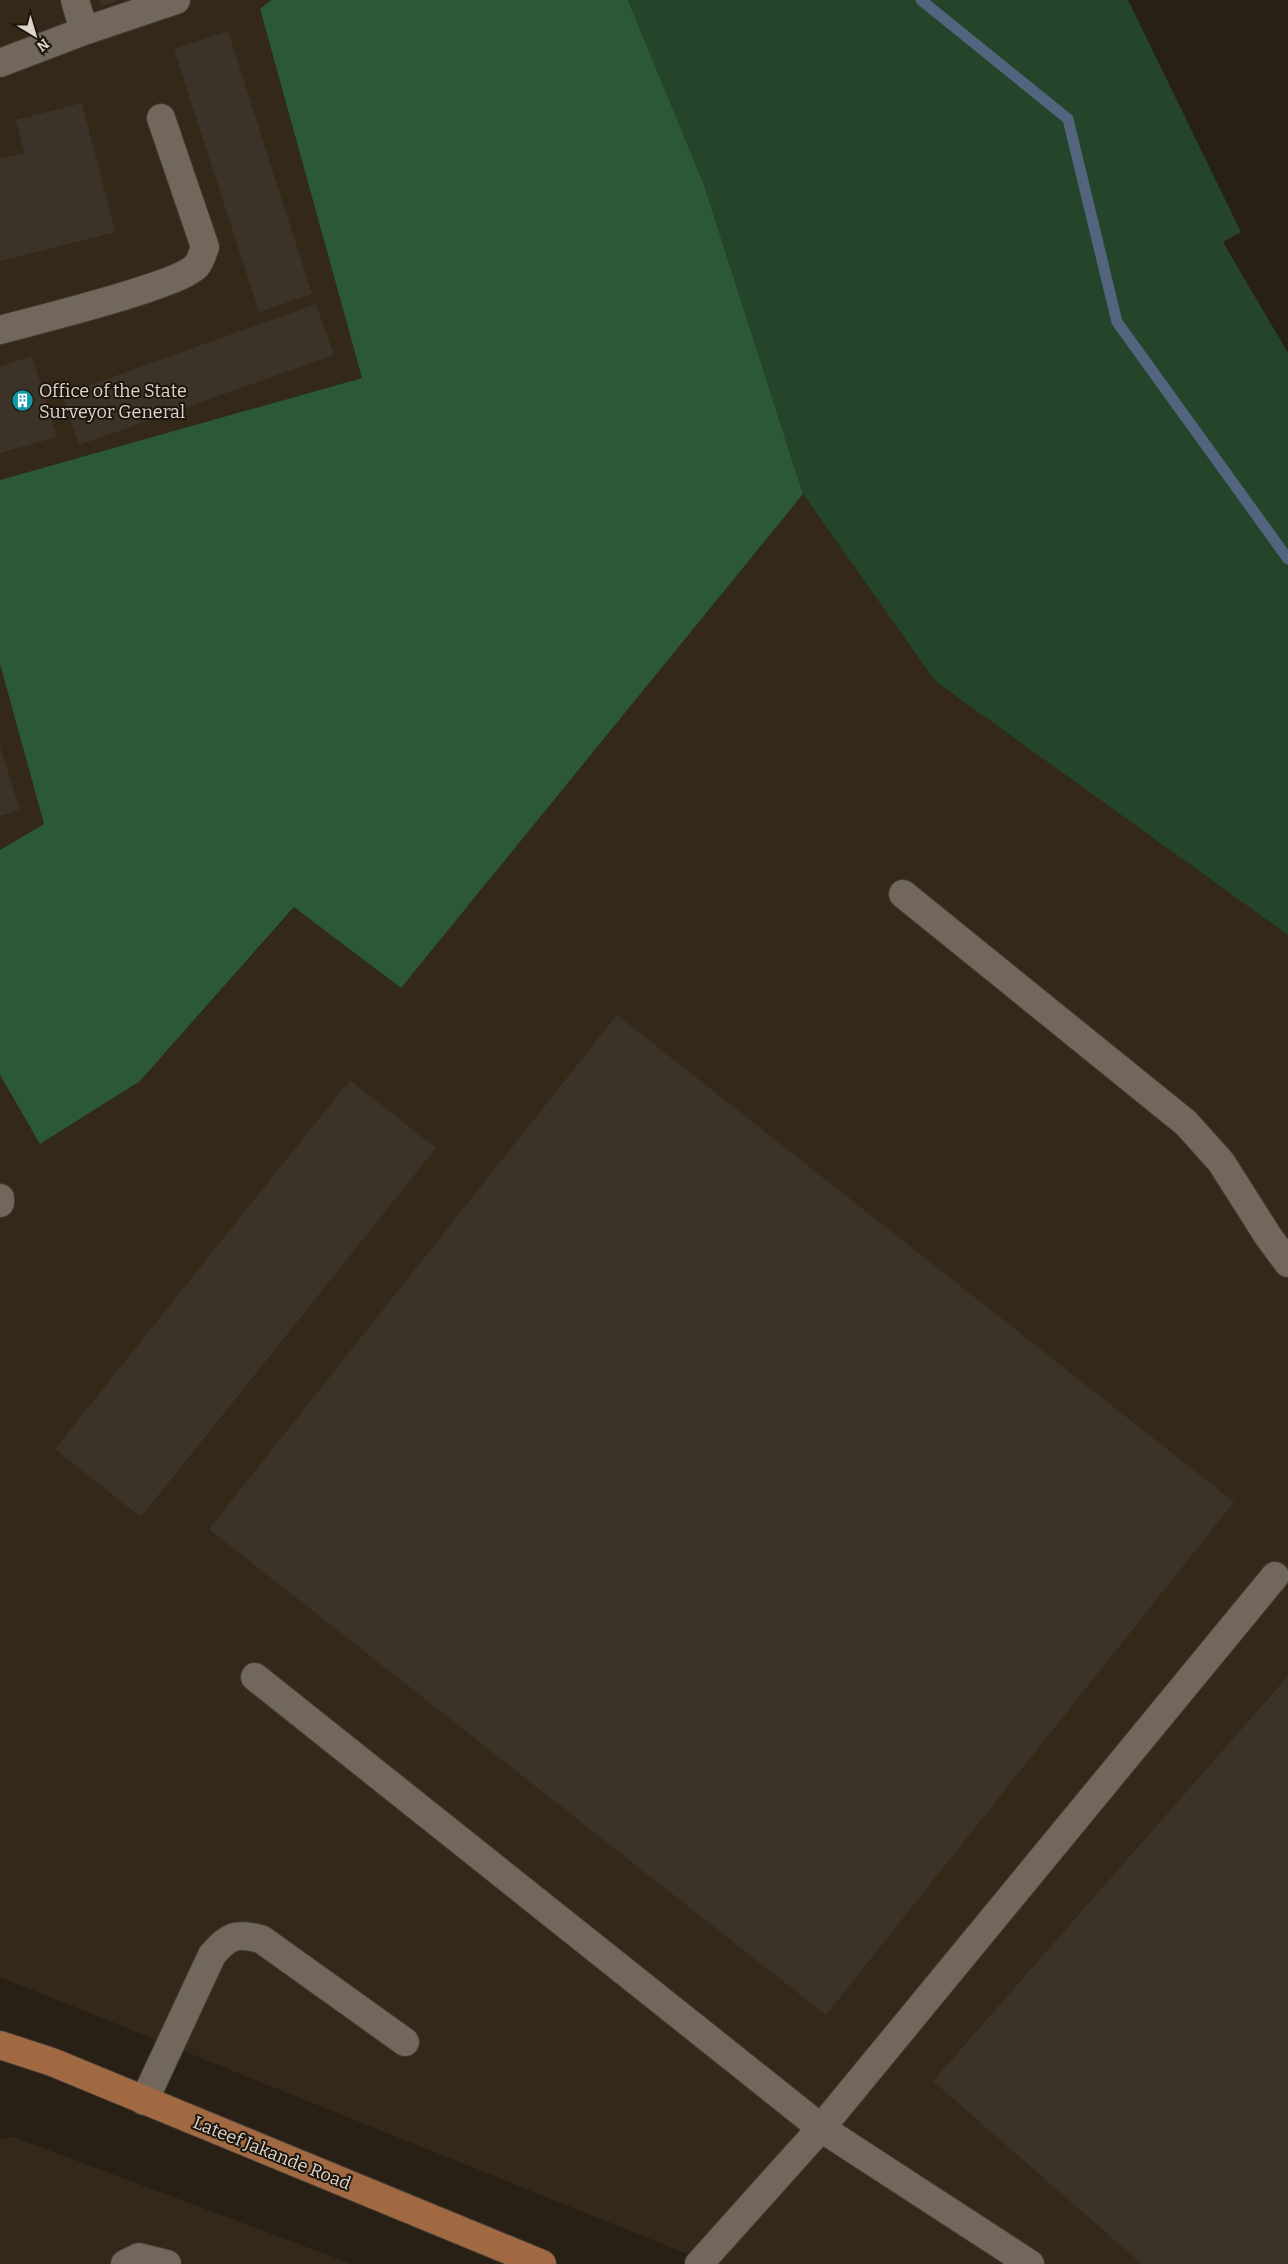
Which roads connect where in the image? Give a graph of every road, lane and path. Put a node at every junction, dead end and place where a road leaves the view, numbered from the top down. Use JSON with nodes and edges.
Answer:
{"nodes":[{"id":1,"x":75,"y":0,"type":"edge"},
{"id":2,"x":176,"y":0,"type":"edge"},
{"id":3,"x":84,"y":31,"type":"junction"},
{"id":4,"x":0,"y":62,"type":"edge"},
{"id":5,"x":162,"y":118,"type":"dead end"},
{"id":6,"x":0,"y":330,"type":"edge"},
{"id":7,"x":903,"y":894,"type":"dead end"},
{"id":8,"x":0,"y":1198,"type":"edge"},
{"id":9,"x":0,"y":1202,"type":"edge"},
{"id":10,"x":1288,"y":1263,"type":"edge"},
{"id":11,"x":1274,"y":1576,"type":"dead end"},
{"id":12,"x":255,"y":1677,"type":"dead end"},
{"id":13,"x":405,"y":2042,"type":"dead end"},
{"id":14,"x":0,"y":2045,"type":"edge"},
{"id":15,"x":144,"y":2101,"type":"junction"},
{"id":16,"x":821,"y":2128,"type":"junction"},
{"id":17,"x":125,"y":2264,"type":"edge"},
{"id":18,"x":167,"y":2264,"type":"edge"},
{"id":19,"x":542,"y":2264,"type":"edge"},
{"id":20,"x":699,"y":2264,"type":"edge"},
{"id":21,"x":1030,"y":2264,"type":"edge"}],
"edges":[{"from":1,"to":3,"type":"street"},
{"from":2,"to":3,"type":"street"},
{"from":3,"to":4,"type":"street"},
{"from":5,"to":6,"type":"street"},
{"from":7,"to":10,"type":"street"},
{"from":8,"to":9,"type":"street"},
{"from":11,"to":16,"type":"street"},
{"from":12,"to":16,"type":"street"},
{"from":13,"to":15,"type":"street"},
{"from":14,"to":15,"type":"main road","name":"Lateef Jakande Road"},
{"from":15,"to":19,"type":"main road","name":"Lateef Jakande Road"},
{"from":16,"to":20,"type":"street"},
{"from":16,"to":21,"type":"street"},
{"from":17,"to":18,"type":"street"}]}
